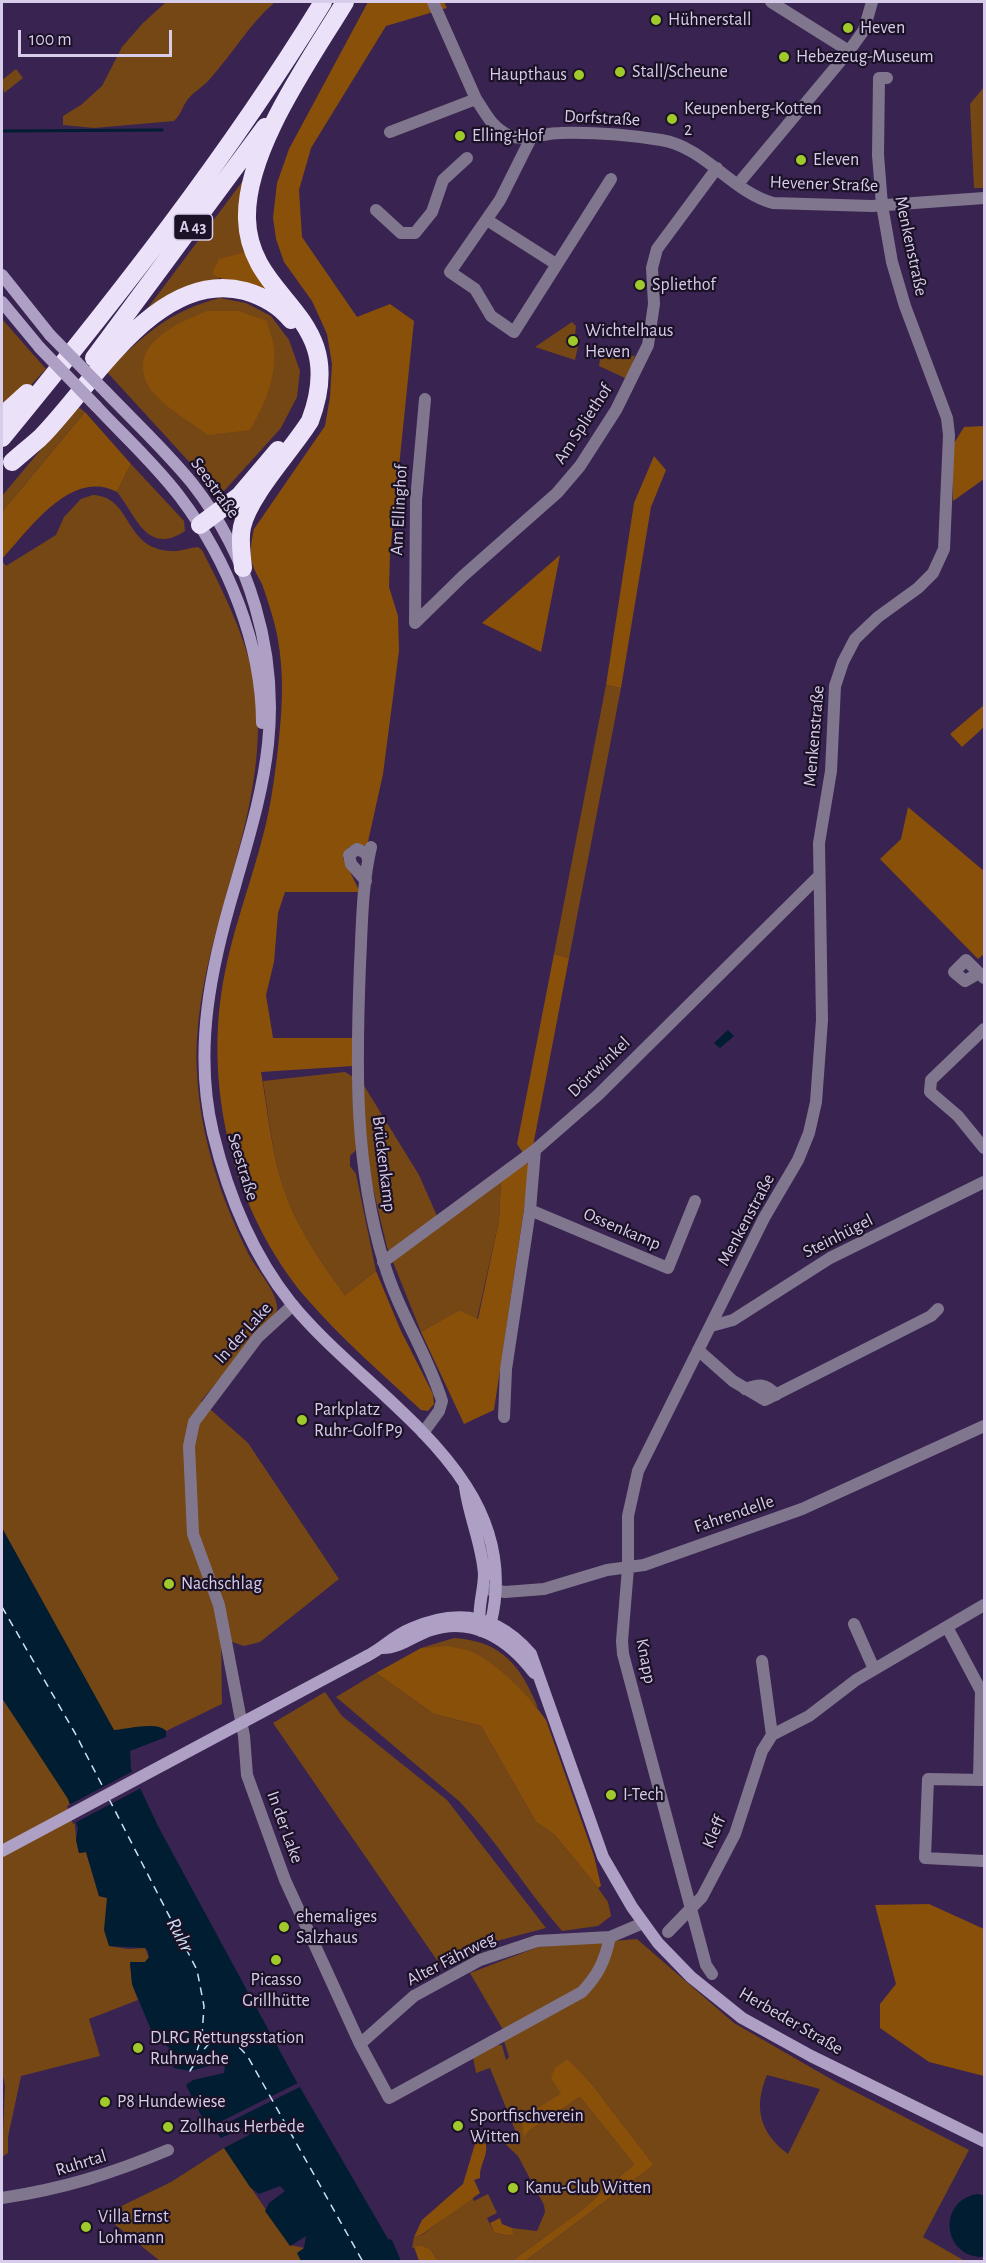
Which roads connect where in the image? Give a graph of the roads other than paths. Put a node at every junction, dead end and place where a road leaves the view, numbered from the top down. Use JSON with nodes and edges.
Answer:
{"nodes":[{"id":1,"x":323,"y":2,"type":"edge"},
{"id":2,"x":345,"y":2,"type":"edge"},
{"id":3,"x":433,"y":2,"type":"edge"},
{"id":4,"x":771,"y":2,"type":"edge"},
{"id":5,"x":872,"y":2,"type":"edge"},
{"id":6,"x":849,"y":51,"type":"junction"},
{"id":7,"x":887,"y":78,"type":"dead end"},
{"id":8,"x":289,"y":94,"type":"junction"},
{"id":9,"x":476,"y":99,"type":"junction"},
{"id":10,"x":390,"y":132,"type":"dead end"},
{"id":11,"x":531,"y":138,"type":"junction"},
{"id":12,"x":467,"y":158,"type":"dead end"},
{"id":13,"x":717,"y":168,"type":"junction"},
{"id":14,"x":611,"y":179,"type":"dead end"},
{"id":15,"x":738,"y":184,"type":"junction"},
{"id":16,"x":984,"y":198,"type":"edge"},
{"id":17,"x":882,"y":205,"type":"junction"},
{"id":18,"x":376,"y":210,"type":"dead end"},
{"id":19,"x":487,"y":220,"type":"junction"},
{"id":20,"x":556,"y":264,"type":"junction"},
{"id":21,"x":2,"y":275,"type":"edge"},
{"id":22,"x":2,"y":302,"type":"edge"},
{"id":23,"x":113,"y":302,"type":"junction"},
{"id":24,"x":425,"y":399,"type":"dead end"},
{"id":25,"x":2,"y":416,"type":"edge"},
{"id":26,"x":2,"y":438,"type":"edge"},
{"id":27,"x":7,"y":468,"type":"edge"},
{"id":28,"x":254,"y":501,"type":"junction"},
{"id":29,"x":211,"y":526,"type":"junction"},
{"id":30,"x":243,"y":568,"type":"junction"},
{"id":31,"x":415,"y":623,"type":"joint"},
{"id":32,"x":261,"y":782,"type":"junction"},
{"id":33,"x":819,"y":876,"type":"junction"},
{"id":34,"x":366,"y":880,"type":"junction"},
{"id":35,"x":984,"y":1029,"type":"edge"},
{"id":36,"x":984,"y":1148,"type":"edge"},
{"id":37,"x":535,"y":1150,"type":"junction"},
{"id":38,"x":984,"y":1182,"type":"edge"},
{"id":39,"x":695,"y":1201,"type":"dead end"},
{"id":40,"x":530,"y":1210,"type":"junction"},
{"id":41,"x":383,"y":1262,"type":"junction"},
{"id":42,"x":293,"y":1305,"type":"junction"},
{"id":43,"x":938,"y":1309,"type":"dead end"},
{"id":44,"x":711,"y":1326,"type":"junction"},
{"id":45,"x":698,"y":1350,"type":"junction"},
{"id":46,"x":504,"y":1418,"type":"dead end"},
{"id":47,"x":984,"y":1425,"type":"edge"},
{"id":48,"x":423,"y":1433,"type":"junction"},
{"id":49,"x":628,"y":1568,"type":"junction"},
{"id":50,"x":489,"y":1590,"type":"junction"},
{"id":51,"x":984,"y":1605,"type":"edge"},
{"id":52,"x":491,"y":1622,"type":"junction"},
{"id":53,"x":480,"y":1624,"type":"junction"},
{"id":54,"x":854,"y":1624,"type":"dead end"},
{"id":55,"x":947,"y":1627,"type":"junction"},
{"id":56,"x":762,"y":1661,"type":"dead end"},
{"id":57,"x":874,"y":1669,"type":"junction"},
{"id":58,"x":542,"y":1683,"type":"junction"},
{"id":59,"x":772,"y":1735,"type":"junction"},
{"id":60,"x":982,"y":1780,"type":"edge"},
{"id":61,"x":2,"y":1851,"type":"edge"},
{"id":62,"x":984,"y":1861,"type":"edge"},
{"id":63,"x":692,"y":1908,"type":"junction"},
{"id":64,"x":643,"y":1923,"type":"junction"},
{"id":65,"x":668,"y":1932,"type":"dead end"},
{"id":66,"x":610,"y":1937,"type":"junction"},
{"id":67,"x":712,"y":1974,"type":"dead end"},
{"id":68,"x":360,"y":2044,"type":"junction"},
{"id":69,"x":984,"y":2141,"type":"edge"},
{"id":70,"x":168,"y":2150,"type":"dead end"},
{"id":71,"x":3,"y":2198,"type":"edge"}],
"edges":[{"from":1,"to":23,"type":"highway","number":"A 43"},
{"from":2,"to":8,"type":"highway","number":"A 43"},
{"from":3,"to":9,"type":"street","name":"Dorfstraße"},
{"from":4,"to":6,"type":"street"},
{"from":5,"to":6,"type":"street"},
{"from":6,"to":15,"type":"street"},
{"from":7,"to":17,"type":"street","name":"Menkenstraße"},
{"from":8,"to":27,"type":"highway","number":"A 43"},
{"from":8,"to":28,"type":"highway"},
{"from":9,"to":10,"type":"street"},
{"from":9,"to":11,"type":"street","name":"Dorfstraße"},
{"from":11,"to":13,"type":"street","name":"Dorfstraße"},
{"from":11,"to":19,"type":"street"},
{"from":12,"to":18,"type":"street"},
{"from":13,"to":15,"type":"street","name":"Dorfstraße"},
{"from":13,"to":31,"type":"street","name":"Am Spliethof"},
{"from":14,"to":20,"type":"street"},
{"from":15,"to":17,"type":"street","name":"Hevener Straße"},
{"from":16,"to":17,"type":"street","name":"Hevener Straße"},
{"from":17,"to":33,"type":"street","name":"Menkenstraße"},
{"from":19,"to":20,"type":"street"},
{"from":19,"to":20,"type":"street"},
{"from":21,"to":29,"type":"main road","name":"Seestraße","bridge":true},
{"from":22,"to":29,"type":"main road","name":"Seestraße","bridge":true},
{"from":23,"to":25,"type":"highway"},
{"from":23,"to":26,"type":"highway","number":"A 43"},
{"from":24,"to":31,"type":"street","name":"Am Ellinghof"},
{"from":27,"to":29,"type":"highway"},
{"from":28,"to":29,"type":"highway"},
{"from":28,"to":30,"type":"highway"},
{"from":29,"to":30,"type":"main road","name":"Seestraße"},
{"from":29,"to":32,"type":"main road","name":"Seestraße"},
{"from":30,"to":32,"type":"main road","name":"Seestraße"},
{"from":32,"to":42,"type":"main road","name":"Seestraße"},
{"from":33,"to":37,"type":"street","name":"Dörtwinkel"},
{"from":33,"to":44,"type":"street","name":"Menkenstraße"},
{"from":34,"to":34,"type":"street","name":"Brückenkamp"},
{"from":34,"to":41,"type":"street","name":"Brückenkamp"},
{"from":35,"to":36,"type":"street"},
{"from":37,"to":40,"type":"street"},
{"from":37,"to":41,"type":"street","name":"Dörtwinkel"},
{"from":38,"to":44,"type":"street","name":"Steinhügel"},
{"from":39,"to":40,"type":"street","name":"Ossenkamp"},
{"from":40,"to":46,"type":"street"},
{"from":41,"to":48,"type":"street","name":"Brückenkamp"},
{"from":42,"to":48,"type":"main road","name":"Seestraße"},
{"from":42,"to":68,"type":"street","name":"In der Lake"},
{"from":43,"to":45,"type":"street"},
{"from":44,"to":45,"type":"street","name":"Knapp"},
{"from":45,"to":49,"type":"street","name":"Knapp"},
{"from":47,"to":49,"type":"street","name":"Fahrendelle"},
{"from":48,"to":50,"type":"main road","name":"Seestraße"},
{"from":49,"to":50,"type":"street","name":"Fahrendelle"},
{"from":49,"to":63,"type":"street","name":"Knapp"},
{"from":50,"to":52,"type":"main road","name":"Seestraße"},
{"from":50,"to":53,"type":"main road","name":"Seestraße"},
{"from":51,"to":55,"type":"street"},
{"from":52,"to":53,"type":"main road","name":"Herbeder Straße"},
{"from":52,"to":58,"type":"main road","name":"Herbeder Straße"},
{"from":53,"to":58,"type":"main road","name":"Herbeder Straße"},
{"from":53,"to":61,"type":"main road","name":"Herbeder Straße","bridge":true},
{"from":54,"to":57,"type":"street"},
{"from":55,"to":57,"type":"street"},
{"from":55,"to":60,"type":"street"},
{"from":56,"to":59,"type":"street"},
{"from":57,"to":59,"type":"street"},
{"from":58,"to":64,"type":"main road","name":"Herbeder Straße"},
{"from":59,"to":63,"type":"street","name":"Kleff"},
{"from":60,"to":62,"type":"street"},
{"from":63,"to":65,"type":"street","name":"Kleff"},
{"from":63,"to":67,"type":"street","name":"Knapp"},
{"from":64,"to":66,"type":"street","name":"Alter Fährweg"},
{"from":64,"to":69,"type":"main road","name":"Herbeder Straße"},
{"from":66,"to":68,"type":"street","name":"Alter Fährweg"},
{"from":66,"to":68,"type":"street","name":"In der Lake"},
{"from":70,"to":71,"type":"street","name":"Ruhrtal"}]}
